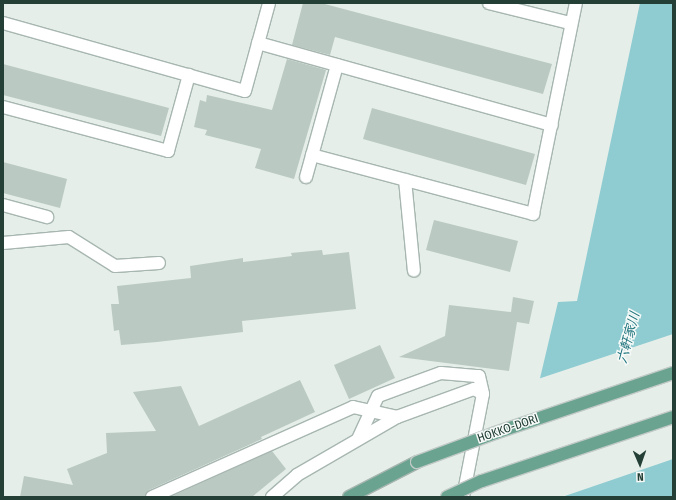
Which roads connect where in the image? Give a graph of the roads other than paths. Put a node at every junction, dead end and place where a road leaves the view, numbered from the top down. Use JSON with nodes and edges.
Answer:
{"nodes":[{"id":1,"x":269,"y":3,"type":"edge"},
{"id":2,"x":489,"y":3,"type":"edge"},
{"id":3,"x":576,"y":3,"type":"edge"},
{"id":4,"x":3,"y":23,"type":"edge"},
{"id":5,"x":570,"y":23,"type":"junction"},
{"id":6,"x":258,"y":42,"type":"junction"},
{"id":7,"x":337,"y":65,"type":"junction"},
{"id":8,"x":189,"y":75,"type":"junction"},
{"id":9,"x":3,"y":107,"type":"edge"},
{"id":10,"x":552,"y":125,"type":"junction"},
{"id":11,"x":312,"y":155,"type":"junction"},
{"id":12,"x":306,"y":177,"type":"dead end"},
{"id":13,"x":405,"y":180,"type":"junction"},
{"id":14,"x":3,"y":205,"type":"edge"},
{"id":15,"x":47,"y":217,"type":"dead end"},
{"id":16,"x":3,"y":244,"type":"edge"},
{"id":17,"x":159,"y":263,"type":"dead end"},
{"id":18,"x":414,"y":271,"type":"dead end"},
{"id":19,"x":673,"y":373,"type":"edge"},
{"id":20,"x":483,"y":394,"type":"junction"},
{"id":21,"x":372,"y":411,"type":"junction"},
{"id":22,"x":673,"y":416,"type":"edge"},
{"id":23,"x":397,"y":417,"type":"junction"},
{"id":24,"x":358,"y":439,"type":"junction"},
{"id":25,"x":152,"y":497,"type":"edge"},
{"id":26,"x":272,"y":497,"type":"edge"},
{"id":27,"x":349,"y":497,"type":"edge"},
{"id":28,"x":447,"y":497,"type":"edge"},
{"id":29,"x":463,"y":497,"type":"edge"}],
"edges":[{"from":1,"to":6,"type":"street"},
{"from":2,"to":5,"type":"street"},
{"from":3,"to":5,"type":"street"},
{"from":4,"to":8,"type":"street"},
{"from":5,"to":10,"type":"street"},
{"from":6,"to":7,"type":"street"},
{"from":6,"to":8,"type":"street"},
{"from":7,"to":10,"type":"street"},
{"from":7,"to":11,"type":"street"},
{"from":8,"to":9,"type":"street"},
{"from":10,"to":13,"type":"street"},
{"from":11,"to":12,"type":"street"},
{"from":11,"to":13,"type":"street"},
{"from":13,"to":18,"type":"street"},
{"from":14,"to":15,"type":"street"},
{"from":16,"to":17,"type":"street"},
{"from":19,"to":27,"type":"main road","name":"HOKKO-DORI","bridge":true},
{"from":20,"to":21,"type":"street"},
{"from":20,"to":23,"type":"street"},
{"from":20,"to":29,"type":"street"},
{"from":21,"to":23,"type":"street"},
{"from":21,"to":24,"type":"street"},
{"from":21,"to":25,"type":"street"},
{"from":22,"to":28,"type":"main road","bridge":true},
{"from":23,"to":24,"type":"street"},
{"from":24,"to":26,"type":"street"}]}
